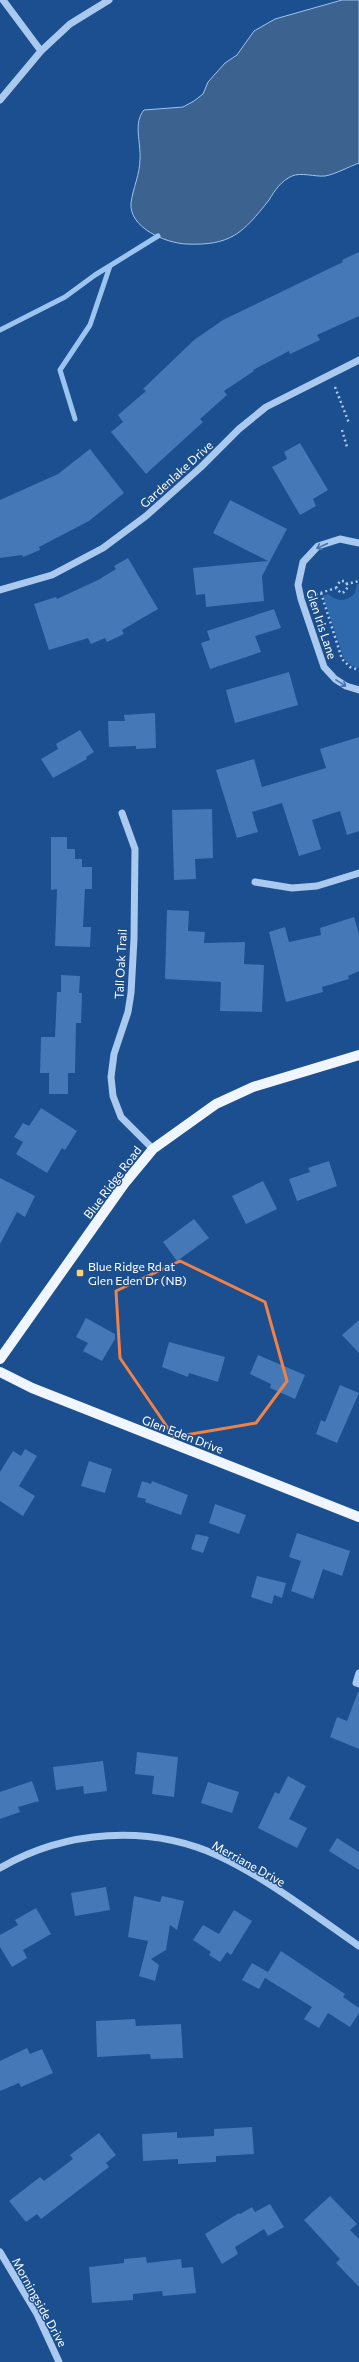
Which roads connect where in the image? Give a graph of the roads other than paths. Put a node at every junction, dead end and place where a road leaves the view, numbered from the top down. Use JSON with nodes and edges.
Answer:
{"nodes":[{"id":1,"x":3,"y":0,"type":"edge"},
{"id":2,"x":109,"y":0,"type":"edge"},
{"id":3,"x":41,"y":51,"type":"junction"},
{"id":4,"x":0,"y":100,"type":"edge"},
{"id":5,"x":359,"y":360,"type":"edge"},
{"id":6,"x":359,"y":543,"type":"edge"},
{"id":7,"x":0,"y":590,"type":"edge"},
{"id":8,"x":359,"y":690,"type":"edge"},
{"id":9,"x":122,"y":813,"type":"dead end"},
{"id":10,"x":359,"y":873,"type":"edge"},
{"id":11,"x":255,"y":882,"type":"dead end"},
{"id":12,"x":359,"y":1055,"type":"edge"},
{"id":13,"x":153,"y":1149,"type":"junction"},
{"id":14,"x":0,"y":1359,"type":"edge"},
{"id":15,"x":0,"y":1372,"type":"edge"},
{"id":16,"x":359,"y":1517,"type":"edge"},
{"id":17,"x":359,"y":1673,"type":"edge"},
{"id":18,"x":359,"y":1684,"type":"edge"},
{"id":19,"x":0,"y":1868,"type":"edge"},
{"id":20,"x":359,"y":1946,"type":"edge"},
{"id":21,"x":0,"y":2252,"type":"edge"},
{"id":22,"x":59,"y":2362,"type":"edge"}],
"edges":[{"from":1,"to":3,"type":"street"},
{"from":2,"to":3,"type":"street"},
{"from":3,"to":4,"type":"street"},
{"from":5,"to":7,"type":"street","name":"Gardenlake Drive"},
{"from":6,"to":8,"type":"street","name":"Glen Iris Lane","one_way":true},
{"from":9,"to":13,"type":"street","name":"Tall Oak Trail"},
{"from":10,"to":11,"type":"street"},
{"from":12,"to":13,"type":"main road","name":"Blue Ridge Road"},
{"from":13,"to":14,"type":"main road","name":"Blue Ridge Road"},
{"from":15,"to":16,"type":"main road","name":"Glen Eden Drive"},
{"from":17,"to":18,"type":"street"},
{"from":19,"to":20,"type":"street","name":"Merriane Drive"},
{"from":21,"to":22,"type":"street","name":"Morningside Drive"}]}
